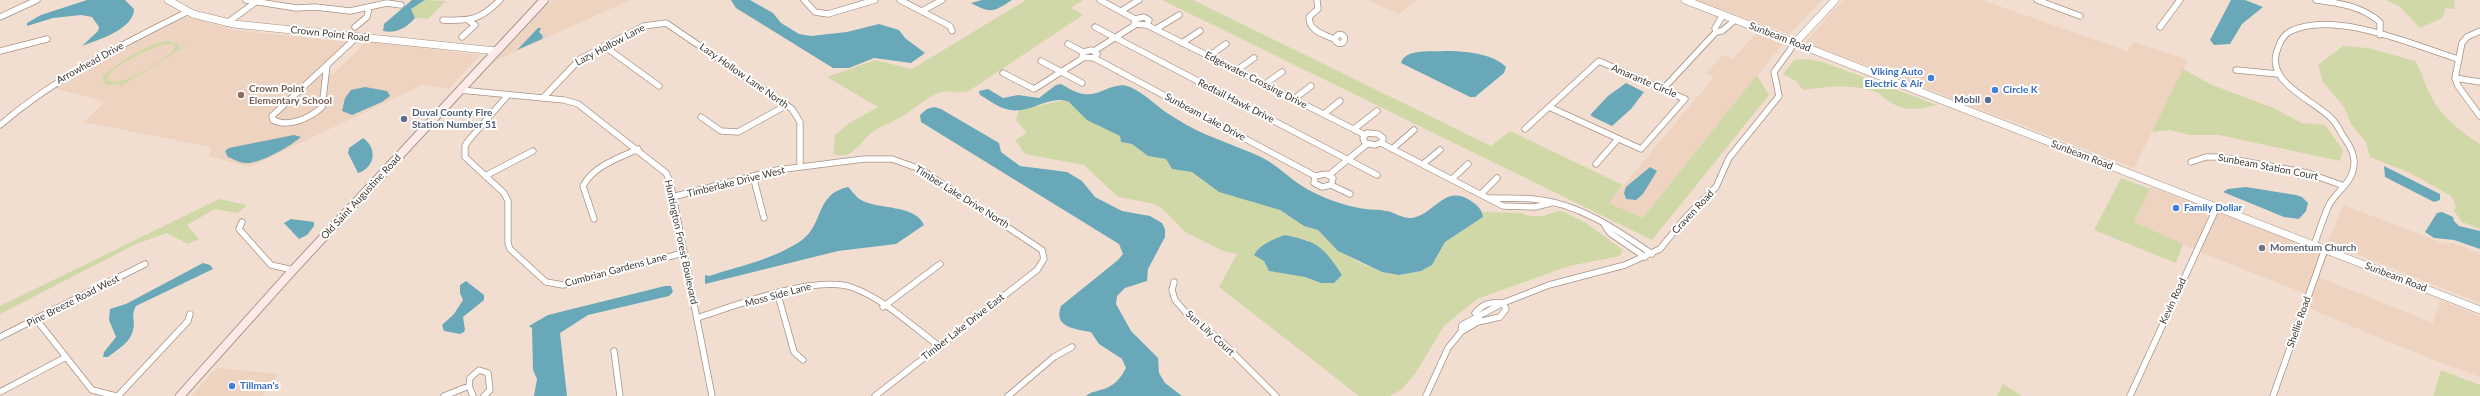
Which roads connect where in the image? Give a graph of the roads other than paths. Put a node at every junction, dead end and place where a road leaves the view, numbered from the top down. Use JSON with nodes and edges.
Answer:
{"nodes":[{"id":1,"x":37,"y":0,"type":"edge"},
{"id":2,"x":168,"y":0,"type":"edge"},
{"id":3,"x":246,"y":0,"type":"edge"},
{"id":4,"x":500,"y":0,"type":"edge"},
{"id":5,"x":544,"y":0,"type":"edge"},
{"id":6,"x":804,"y":0,"type":"edge"},
{"id":7,"x":875,"y":0,"type":"edge"},
{"id":8,"x":900,"y":0,"type":"edge"},
{"id":9,"x":942,"y":0,"type":"edge"},
{"id":10,"x":1139,"y":0,"type":"edge"},
{"id":11,"x":1317,"y":0,"type":"edge"},
{"id":12,"x":1685,"y":0,"type":"edge"},
{"id":13,"x":1835,"y":0,"type":"edge"},
{"id":14,"x":2037,"y":0,"type":"edge"},
{"id":15,"x":2180,"y":0,"type":"edge"},
{"id":16,"x":2316,"y":0,"type":"edge"},
{"id":17,"x":257,"y":1,"type":"edge"},
{"id":18,"x":1101,"y":1,"type":"edge"},
{"id":19,"x":401,"y":5,"type":"dead end"},
{"id":20,"x":369,"y":7,"type":"junction"},
{"id":21,"x":922,"y":11,"type":"junction"},
{"id":22,"x":1121,"y":11,"type":"junction"},
{"id":23,"x":187,"y":12,"type":"junction"},
{"id":24,"x":1179,"y":15,"type":"dead end"},
{"id":25,"x":1723,"y":15,"type":"junction"},
{"id":26,"x":0,"y":16,"type":"edge"},
{"id":27,"x":2080,"y":16,"type":"dead end"},
{"id":28,"x":1135,"y":19,"type":"junction"},
{"id":29,"x":443,"y":20,"type":"dead end"},
{"id":30,"x":1735,"y":20,"type":"junction"},
{"id":31,"x":469,"y":21,"type":"junction"},
{"id":32,"x":227,"y":23,"type":"junction"},
{"id":33,"x":666,"y":23,"type":"joint"},
{"id":34,"x":1135,"y":25,"type":"junction"},
{"id":35,"x":1147,"y":25,"type":"junction"},
{"id":36,"x":355,"y":27,"type":"dead end"},
{"id":37,"x":1095,"y":27,"type":"dead end"},
{"id":38,"x":2160,"y":27,"type":"dead end"},
{"id":39,"x":1156,"y":29,"type":"junction"},
{"id":40,"x":952,"y":31,"type":"dead end"},
{"id":41,"x":1200,"y":31,"type":"dead end"},
{"id":42,"x":2480,"y":31,"type":"edge"},
{"id":43,"x":1716,"y":32,"type":"junction"},
{"id":44,"x":2380,"y":34,"type":"junction"},
{"id":45,"x":357,"y":37,"type":"junction"},
{"id":46,"x":462,"y":37,"type":"dead end"},
{"id":47,"x":1115,"y":38,"type":"junction"},
{"id":48,"x":46,"y":39,"type":"dead end"},
{"id":49,"x":1334,"y":39,"type":"dead end"},
{"id":50,"x":1182,"y":43,"type":"junction"},
{"id":51,"x":1795,"y":43,"type":"junction"},
{"id":52,"x":1068,"y":44,"type":"dead end"},
{"id":53,"x":1226,"y":44,"type":"dead end"},
{"id":54,"x":604,"y":46,"type":"junction"},
{"id":55,"x":0,"y":51,"type":"edge"},
{"id":56,"x":496,"y":51,"type":"junction"},
{"id":57,"x":1094,"y":51,"type":"junction"},
{"id":58,"x":1083,"y":52,"type":"junction"},
{"id":59,"x":1209,"y":56,"type":"junction"},
{"id":60,"x":1083,"y":58,"type":"junction"},
{"id":61,"x":1094,"y":58,"type":"junction"},
{"id":62,"x":1254,"y":58,"type":"dead end"},
{"id":63,"x":2458,"y":60,"type":"junction"},
{"id":64,"x":1041,"y":61,"type":"dead end"},
{"id":65,"x":327,"y":65,"type":"junction"},
{"id":66,"x":1236,"y":70,"type":"junction"},
{"id":67,"x":2236,"y":70,"type":"dead end"},
{"id":68,"x":1282,"y":72,"type":"dead end"},
{"id":69,"x":1003,"y":73,"type":"dead end"},
{"id":70,"x":1062,"y":73,"type":"junction"},
{"id":71,"x":2278,"y":74,"type":"junction"},
{"id":72,"x":2455,"y":78,"type":"junction"},
{"id":73,"x":2480,"y":82,"type":"edge"},
{"id":74,"x":1082,"y":83,"type":"dead end"},
{"id":75,"x":1265,"y":84,"type":"junction"},
{"id":76,"x":659,"y":86,"type":"dead end"},
{"id":77,"x":1311,"y":86,"type":"dead end"},
{"id":78,"x":1663,"y":89,"type":"junction"},
{"id":79,"x":460,"y":90,"type":"junction"},
{"id":80,"x":508,"y":95,"type":"junction"},
{"id":81,"x":544,"y":98,"type":"junction"},
{"id":82,"x":1294,"y":99,"type":"junction"},
{"id":83,"x":1340,"y":101,"type":"dead end"},
{"id":84,"x":787,"y":105,"type":"junction"},
{"id":85,"x":1548,"y":107,"type":"junction"},
{"id":86,"x":1376,"y":111,"type":"dead end"},
{"id":87,"x":1324,"y":114,"type":"junction"},
{"id":88,"x":2480,"y":116,"type":"edge"},
{"id":89,"x":701,"y":117,"type":"dead end"},
{"id":90,"x":0,"y":125,"type":"edge"},
{"id":91,"x":1354,"y":129,"type":"junction"},
{"id":92,"x":1525,"y":129,"type":"dead end"},
{"id":93,"x":1414,"y":130,"type":"dead end"},
{"id":94,"x":1365,"y":135,"type":"junction"},
{"id":95,"x":1618,"y":139,"type":"junction"},
{"id":96,"x":1381,"y":143,"type":"junction"},
{"id":97,"x":1367,"y":144,"type":"junction"},
{"id":98,"x":638,"y":149,"type":"junction"},
{"id":99,"x":1392,"y":149,"type":"junction"},
{"id":100,"x":1440,"y":150,"type":"dead end"},
{"id":101,"x":533,"y":151,"type":"dead end"},
{"id":102,"x":1348,"y":159,"type":"junction"},
{"id":103,"x":847,"y":161,"type":"joint"},
{"id":104,"x":2191,"y":162,"type":"dead end"},
{"id":105,"x":1423,"y":164,"type":"junction"},
{"id":106,"x":1468,"y":164,"type":"dead end"},
{"id":107,"x":1596,"y":164,"type":"dead end"},
{"id":108,"x":800,"y":167,"type":"junction"},
{"id":109,"x":1329,"y":175,"type":"junction"},
{"id":110,"x":1377,"y":175,"type":"dead end"},
{"id":111,"x":485,"y":176,"type":"junction"},
{"id":112,"x":753,"y":176,"type":"junction"},
{"id":113,"x":1315,"y":176,"type":"junction"},
{"id":114,"x":1497,"y":178,"type":"dead end"},
{"id":115,"x":1452,"y":179,"type":"junction"},
{"id":116,"x":1331,"y":185,"type":"junction"},
{"id":117,"x":2344,"y":186,"type":"junction"},
{"id":118,"x":1350,"y":194,"type":"dead end"},
{"id":119,"x":1481,"y":194,"type":"junction"},
{"id":120,"x":672,"y":197,"type":"junction"},
{"id":121,"x":2217,"y":207,"type":"junction"},
{"id":122,"x":764,"y":218,"type":"dead end"},
{"id":123,"x":594,"y":219,"type":"dead end"},
{"id":124,"x":242,"y":222,"type":"dead end"},
{"id":125,"x":1605,"y":226,"type":"junction"},
{"id":126,"x":2314,"y":245,"type":"junction"},
{"id":127,"x":2325,"y":249,"type":"junction"},
{"id":128,"x":683,"y":253,"type":"junction"},
{"id":129,"x":1044,"y":254,"type":"joint"},
{"id":130,"x":1652,"y":254,"type":"junction"},
{"id":131,"x":1645,"y":257,"type":"junction"},
{"id":132,"x":145,"y":264,"type":"dead end"},
{"id":133,"x":940,"y":264,"type":"dead end"},
{"id":134,"x":293,"y":270,"type":"junction"},
{"id":135,"x":1174,"y":282,"type":"dead end"},
{"id":136,"x":778,"y":295,"type":"junction"},
{"id":137,"x":1503,"y":303,"type":"junction"},
{"id":138,"x":883,"y":307,"type":"junction"},
{"id":139,"x":2480,"y":310,"type":"edge"},
{"id":140,"x":190,"y":314,"type":"dead end"},
{"id":141,"x":697,"y":318,"type":"junction"},
{"id":142,"x":1480,"y":318,"type":"junction"},
{"id":143,"x":36,"y":319,"type":"junction"},
{"id":144,"x":0,"y":337,"type":"edge"},
{"id":145,"x":939,"y":346,"type":"junction"},
{"id":146,"x":1072,"y":347,"type":"dead end"},
{"id":147,"x":614,"y":351,"type":"dead end"},
{"id":148,"x":66,"y":357,"type":"junction"},
{"id":149,"x":804,"y":360,"type":"dead end"},
{"id":150,"x":469,"y":386,"type":"junction"},
{"id":151,"x":0,"y":392,"type":"edge"},
{"id":152,"x":117,"y":396,"type":"edge"},
{"id":153,"x":180,"y":396,"type":"edge"},
{"id":154,"x":444,"y":396,"type":"edge"},
{"id":155,"x":473,"y":396,"type":"edge"},
{"id":156,"x":484,"y":396,"type":"edge"},
{"id":157,"x":620,"y":396,"type":"edge"},
{"id":158,"x":712,"y":396,"type":"edge"},
{"id":159,"x":875,"y":396,"type":"edge"},
{"id":160,"x":1008,"y":396,"type":"edge"},
{"id":161,"x":1276,"y":396,"type":"edge"},
{"id":162,"x":1426,"y":396,"type":"edge"},
{"id":163,"x":2130,"y":396,"type":"edge"},
{"id":164,"x":2273,"y":396,"type":"edge"}],
"edges":[{"from":1,"to":26,"type":"street"},
{"from":2,"to":23,"type":"street","name":"Crown Point Road"},
{"from":3,"to":17,"type":"street"},
{"from":4,"to":31,"type":"street"},
{"from":5,"to":56,"type":"main road","name":"Old Saint Augustine Road"},
{"from":6,"to":7,"type":"street"},
{"from":8,"to":21,"type":"street"},
{"from":9,"to":21,"type":"street"},
{"from":10,"to":22,"type":"street"},
{"from":11,"to":49,"type":"street"},
{"from":12,"to":25,"type":"street","name":"Sunbeam Road"},
{"from":13,"to":51,"type":"street","name":"Craven Road"},
{"from":14,"to":27,"type":"street"},
{"from":15,"to":38,"type":"street"},
{"from":16,"to":44,"type":"street"},
{"from":17,"to":20,"type":"street"},
{"from":17,"to":32,"type":"street"},
{"from":18,"to":22,"type":"street"},
{"from":19,"to":20,"type":"street"},
{"from":20,"to":36,"type":"street"},
{"from":21,"to":40,"type":"street"},
{"from":22,"to":28,"type":"street"},
{"from":23,"to":32,"type":"street","name":"Crown Point Road"},
{"from":23,"to":90,"type":"street","name":"Arrowhead Drive"},
{"from":24,"to":39,"type":"street"},
{"from":25,"to":30,"type":"street","name":"Sunbeam Road"},
{"from":25,"to":43,"type":"street"},
{"from":28,"to":34,"type":"street"},
{"from":28,"to":35,"type":"street","name":"Edgewater Crossing Drive"},
{"from":29,"to":31,"type":"street"},
{"from":30,"to":43,"type":"street"},
{"from":30,"to":51,"type":"street","name":"Sunbeam Road"},
{"from":31,"to":46,"type":"street"},
{"from":32,"to":45,"type":"street","name":"Crown Point Road"},
{"from":33,"to":54,"type":"street","name":"Lazy Hollow Lane"},
{"from":33,"to":84,"type":"street","name":"Lazy Hollow Lane North"},
{"from":34,"to":35,"type":"street"},
{"from":34,"to":47,"type":"street"},
{"from":35,"to":39,"type":"street","name":"Edgewater Crossing Drive"},
{"from":37,"to":47,"type":"street","name":"Redtail Hawk Drive"},
{"from":39,"to":50,"type":"street","name":"Edgewater Crossing Drive"},
{"from":41,"to":50,"type":"street"},
{"from":42,"to":63,"type":"street"},
{"from":43,"to":78,"type":"street"},
{"from":44,"to":63,"type":"street"},
{"from":44,"to":71,"type":"street"},
{"from":45,"to":56,"type":"street","name":"Crown Point Road"},
{"from":45,"to":65,"type":"street"},
{"from":47,"to":57,"type":"street"},
{"from":47,"to":102,"type":"street","name":"Redtail Hawk Drive"},
{"from":48,"to":55,"type":"street"},
{"from":50,"to":59,"type":"street","name":"Edgewater Crossing Drive"},
{"from":51,"to":121,"type":"street","name":"Sunbeam Road"},
{"from":51,"to":130,"type":"street","name":"Craven Road"},
{"from":52,"to":58,"type":"street"},
{"from":53,"to":59,"type":"street"},
{"from":54,"to":76,"type":"street"},
{"from":54,"to":81,"type":"street","name":"Lazy Hollow Lane"},
{"from":56,"to":79,"type":"main road","name":"Old Saint Augustine Road"},
{"from":57,"to":58,"type":"street"},
{"from":57,"to":61,"type":"street"},
{"from":58,"to":60,"type":"street"},
{"from":59,"to":66,"type":"street","name":"Edgewater Crossing Drive"},
{"from":60,"to":61,"type":"street"},
{"from":60,"to":70,"type":"street"},
{"from":61,"to":113,"type":"street","name":"Sunbeam Lake Drive"},
{"from":62,"to":66,"type":"street"},
{"from":63,"to":72,"type":"street"},
{"from":64,"to":70,"type":"street"},
{"from":65,"to":65,"type":"street"},
{"from":66,"to":75,"type":"street","name":"Edgewater Crossing Drive"},
{"from":67,"to":71,"type":"street"},
{"from":68,"to":75,"type":"street"},
{"from":69,"to":70,"type":"street"},
{"from":70,"to":74,"type":"street"},
{"from":71,"to":117,"type":"street"},
{"from":72,"to":73,"type":"street"},
{"from":72,"to":88,"type":"street"},
{"from":75,"to":82,"type":"street","name":"Edgewater Crossing Drive"},
{"from":77,"to":82,"type":"street"},
{"from":78,"to":85,"type":"street","name":"Amarante Circle"},
{"from":78,"to":95,"type":"street","name":"Amarante Circle"},
{"from":79,"to":80,"type":"street","name":"Huntington Forest Boulevard"},
{"from":79,"to":134,"type":"main road","name":"Old Saint Augustine Road"},
{"from":80,"to":81,"type":"street","name":"Huntington Forest Boulevard"},
{"from":80,"to":111,"type":"street","name":"Cumbrian Gardens Lane"},
{"from":81,"to":98,"type":"street","name":"Huntington Forest Boulevard"},
{"from":82,"to":87,"type":"street","name":"Edgewater Crossing Drive"},
{"from":83,"to":87,"type":"street"},
{"from":84,"to":89,"type":"street"},
{"from":84,"to":108,"type":"street","name":"Lazy Hollow Lane North"},
{"from":85,"to":92,"type":"street"},
{"from":85,"to":95,"type":"street","name":"Amarante Circle"},
{"from":86,"to":91,"type":"street"},
{"from":87,"to":91,"type":"street","name":"Edgewater Crossing Drive"},
{"from":91,"to":94,"type":"street","name":"Edgewater Crossing Drive"},
{"from":93,"to":99,"type":"street"},
{"from":94,"to":96,"type":"street"},
{"from":94,"to":97,"type":"street"},
{"from":95,"to":107,"type":"street"},
{"from":96,"to":97,"type":"street"},
{"from":96,"to":99,"type":"street"},
{"from":97,"to":102,"type":"street"},
{"from":98,"to":120,"type":"street","name":"Huntington Forest Boulevard"},
{"from":98,"to":123,"type":"street"},
{"from":99,"to":105,"type":"street"},
{"from":100,"to":105,"type":"street"},
{"from":101,"to":111,"type":"street"},
{"from":102,"to":109,"type":"street"},
{"from":102,"to":110,"type":"street","name":"Redtail Hawk Drive"},
{"from":103,"to":108,"type":"street","name":"Timberlake Drive West"},
{"from":103,"to":129,"type":"street","name":"Timber Lake Drive North"},
{"from":104,"to":117,"type":"street","name":"Sunbeam Station Court"},
{"from":105,"to":115,"type":"street"},
{"from":106,"to":115,"type":"street"},
{"from":108,"to":112,"type":"street","name":"Timberlake Drive West"},
{"from":109,"to":113,"type":"street"},
{"from":109,"to":116,"type":"street"},
{"from":111,"to":128,"type":"street","name":"Cumbrian Gardens Lane"},
{"from":112,"to":120,"type":"street","name":"Timberlake Drive West"},
{"from":112,"to":122,"type":"street"},
{"from":113,"to":116,"type":"street"},
{"from":114,"to":119,"type":"street"},
{"from":115,"to":119,"type":"street"},
{"from":116,"to":118,"type":"street"},
{"from":117,"to":126,"type":"street"},
{"from":119,"to":125,"type":"street"},
{"from":120,"to":128,"type":"street","name":"Huntington Forest Boulevard"},
{"from":121,"to":126,"type":"street","name":"Sunbeam Road"},
{"from":121,"to":163,"type":"street","name":"Kevin Road"},
{"from":124,"to":134,"type":"street"},
{"from":125,"to":130,"type":"street"},
{"from":125,"to":131,"type":"street"},
{"from":126,"to":127,"type":"street","name":"Sunbeam Road"},
{"from":127,"to":139,"type":"street","name":"Sunbeam Road"},
{"from":127,"to":164,"type":"street","name":"Shellie Road"},
{"from":128,"to":141,"type":"street","name":"Huntington Forest Boulevard"},
{"from":129,"to":145,"type":"street","name":"Timber Lake Drive East"},
{"from":130,"to":131,"type":"street","name":"Craven Road"},
{"from":131,"to":137,"type":"street","name":"Craven Road"},
{"from":132,"to":143,"type":"street","name":"Pine Breeze Road West"},
{"from":133,"to":138,"type":"street"},
{"from":134,"to":153,"type":"main road","name":"Old Saint Augustine Road"},
{"from":135,"to":161,"type":"street","name":"Sun Lily Court"},
{"from":136,"to":138,"type":"street","name":"Moss Side Lane"},
{"from":136,"to":141,"type":"street","name":"Moss Side Lane"},
{"from":136,"to":149,"type":"street"},
{"from":137,"to":142,"type":"street","name":"Craven Road"},
{"from":137,"to":142,"type":"street","name":"Craven Road"},
{"from":138,"to":145,"type":"street","name":"Moss Side Lane"},
{"from":140,"to":152,"type":"street"},
{"from":141,"to":158,"type":"street","name":"Huntington Forest Boulevard"},
{"from":142,"to":162,"type":"street","name":"Craven Road"},
{"from":143,"to":144,"type":"street","name":"Pine Breeze Road West"},
{"from":143,"to":148,"type":"street"},
{"from":145,"to":159,"type":"street","name":"Timber Lake Drive East"},
{"from":146,"to":160,"type":"street"},
{"from":147,"to":157,"type":"street"},
{"from":148,"to":151,"type":"street"},
{"from":148,"to":152,"type":"street"},
{"from":150,"to":154,"type":"street"},
{"from":150,"to":155,"type":"street"},
{"from":150,"to":156,"type":"street"}]}
